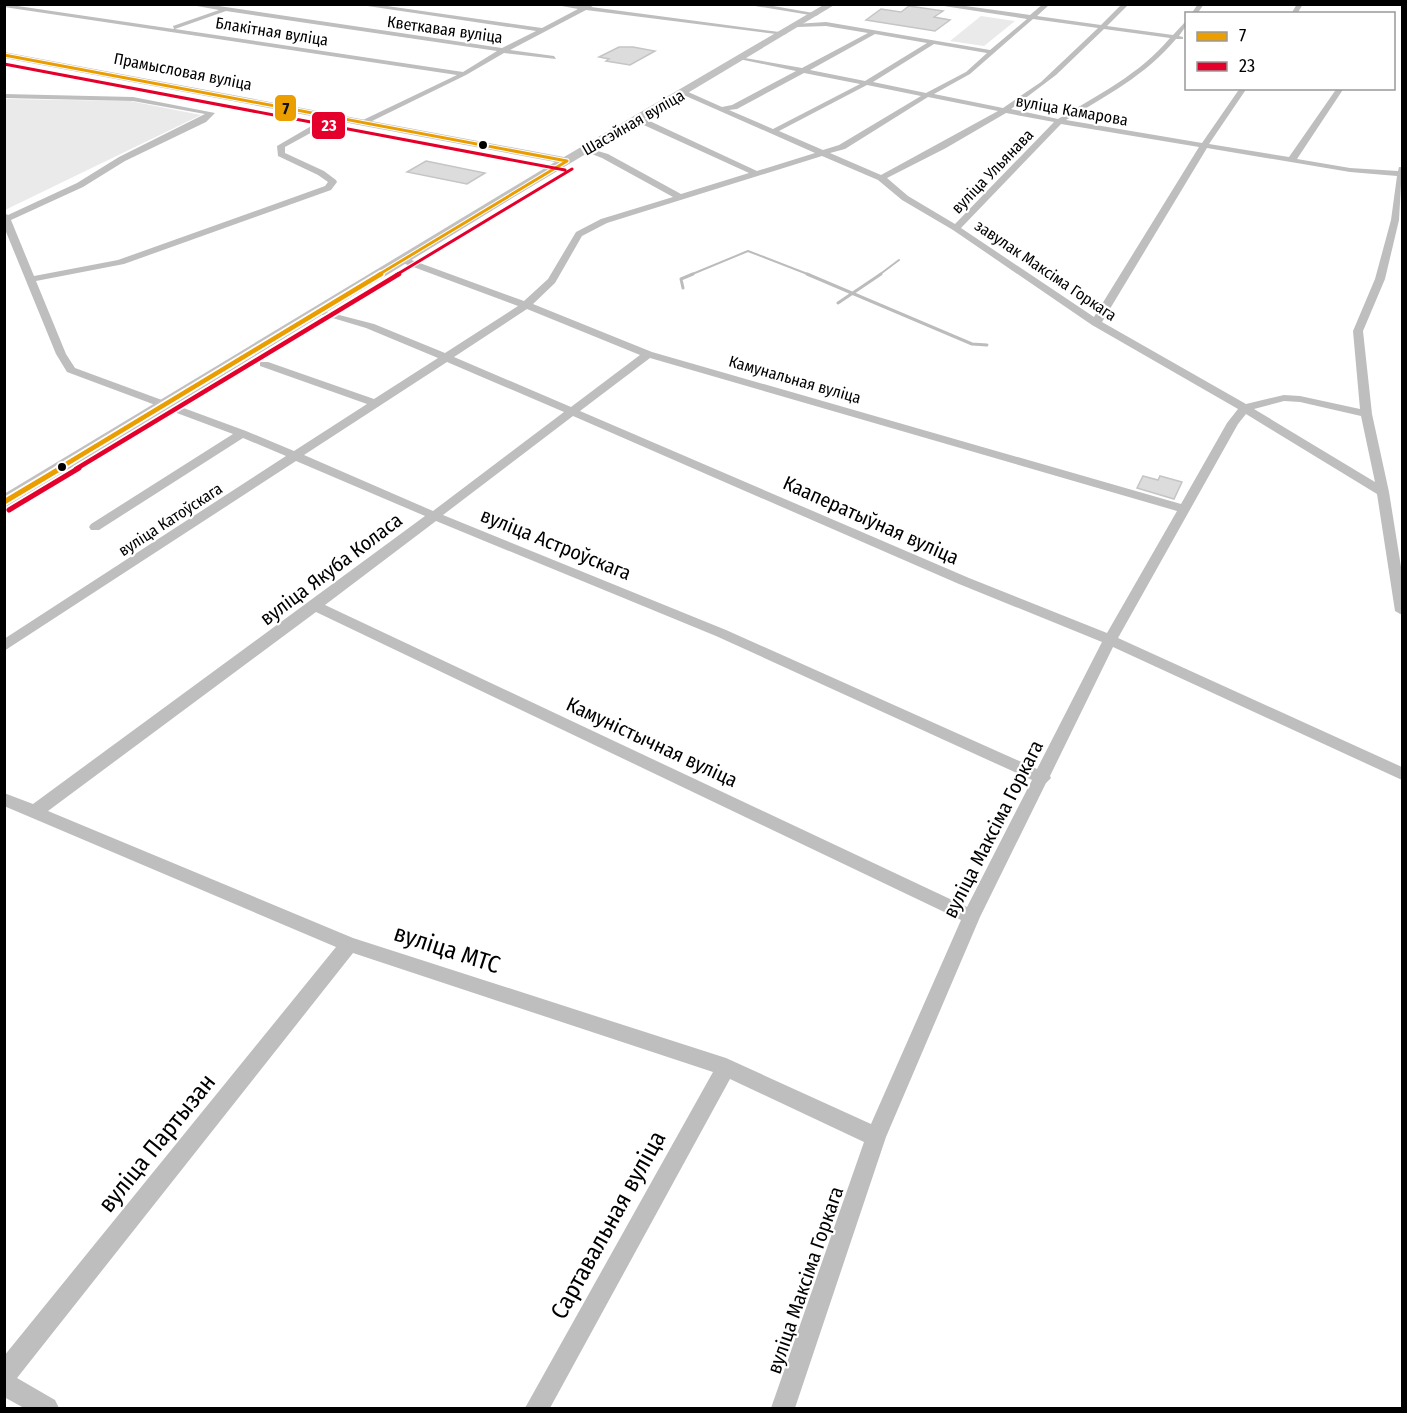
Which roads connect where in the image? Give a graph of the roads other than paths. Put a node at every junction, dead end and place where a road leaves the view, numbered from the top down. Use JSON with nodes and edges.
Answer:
{"nodes":[{"id":1,"x":25,"y":4,"type":"edge"},
{"id":2,"x":189,"y":4,"type":"edge"},
{"id":3,"x":243,"y":4,"type":"edge"},
{"id":4,"x":357,"y":4,"type":"edge"},
{"id":5,"x":554,"y":4,"type":"edge"},
{"id":6,"x":593,"y":4,"type":"edge"},
{"id":7,"x":746,"y":4,"type":"edge"},
{"id":8,"x":832,"y":4,"type":"edge"},
{"id":9,"x":934,"y":4,"type":"edge"},
{"id":10,"x":1047,"y":4,"type":"edge"},
{"id":11,"x":1126,"y":4,"type":"edge"},
{"id":12,"x":4,"y":5,"type":"edge"},
{"id":13,"x":16,"y":7,"type":"junction"},
{"id":14,"x":585,"y":9,"type":"junction"},
{"id":15,"x":4,"y":10,"type":"edge"},
{"id":16,"x":227,"y":10,"type":"junction"},
{"id":17,"x":813,"y":15,"type":"junction"},
{"id":18,"x":1031,"y":18,"type":"junction"},
{"id":19,"x":826,"y":24,"type":"junction"},
{"id":20,"x":1185,"y":24,"type":"edge"},
{"id":21,"x":797,"y":25,"type":"junction"},
{"id":22,"x":1101,"y":28,"type":"junction"},
{"id":23,"x":169,"y":29,"type":"junction"},
{"id":24,"x":543,"y":30,"type":"junction"},
{"id":25,"x":874,"y":32,"type":"junction"},
{"id":26,"x":784,"y":33,"type":"junction"},
{"id":27,"x":1175,"y":38,"type":"junction"},
{"id":28,"x":1185,"y":39,"type":"edge"},
{"id":29,"x":933,"y":42,"type":"junction"},
{"id":30,"x":502,"y":51,"type":"junction"},
{"id":31,"x":991,"y":51,"type":"junction"},
{"id":32,"x":4,"y":55,"type":"edge"},
{"id":33,"x":554,"y":58,"type":"dead end"},
{"id":34,"x":741,"y":58,"type":"junction"},
{"id":35,"x":804,"y":70,"type":"junction"},
{"id":36,"x":464,"y":74,"type":"junction"},
{"id":37,"x":868,"y":82,"type":"junction"},
{"id":38,"x":1243,"y":90,"type":"edge"},
{"id":39,"x":1340,"y":90,"type":"edge"},
{"id":40,"x":683,"y":93,"type":"junction"},
{"id":41,"x":927,"y":94,"type":"junction"},
{"id":42,"x":4,"y":96,"type":"edge"},
{"id":43,"x":723,"y":110,"type":"junction"},
{"id":44,"x":1002,"y":111,"type":"junction"},
{"id":45,"x":335,"y":116,"type":"junction"},
{"id":46,"x":638,"y":119,"type":"junction"},
{"id":47,"x":1059,"y":121,"type":"junction"},
{"id":48,"x":366,"y":122,"type":"junction"},
{"id":49,"x":774,"y":131,"type":"junction"},
{"id":50,"x":1204,"y":146,"type":"junction"},
{"id":51,"x":587,"y":149,"type":"junction"},
{"id":52,"x":823,"y":153,"type":"junction"},
{"id":53,"x":567,"y":161,"type":"junction"},
{"id":54,"x":1291,"y":161,"type":"junction"},
{"id":55,"x":1402,"y":171,"type":"edge"},
{"id":56,"x":758,"y":174,"type":"junction"},
{"id":57,"x":881,"y":178,"type":"junction"},
{"id":58,"x":679,"y":197,"type":"junction"},
{"id":59,"x":5,"y":217,"type":"edge"},
{"id":60,"x":956,"y":228,"type":"junction"},
{"id":61,"x":403,"y":260,"type":"junction"},
{"id":62,"x":31,"y":279,"type":"junction"},
{"id":63,"x":526,"y":305,"type":"junction"},
{"id":64,"x":320,"y":311,"type":"junction"},
{"id":65,"x":1096,"y":323,"type":"junction"},
{"id":66,"x":648,"y":354,"type":"junction"},
{"id":67,"x":445,"y":357,"type":"junction"},
{"id":68,"x":264,"y":364,"type":"dead end"},
{"id":69,"x":375,"y":403,"type":"junction"},
{"id":70,"x":167,"y":404,"type":"junction"},
{"id":71,"x":1245,"y":408,"type":"junction"},
{"id":72,"x":572,"y":411,"type":"junction"},
{"id":73,"x":1366,"y":414,"type":"junction"},
{"id":74,"x":242,"y":433,"type":"junction"},
{"id":75,"x":295,"y":454,"type":"junction"},
{"id":76,"x":1383,"y":492,"type":"junction"},
{"id":77,"x":4,"y":502,"type":"edge"},
{"id":78,"x":1184,"y":509,"type":"junction"},
{"id":79,"x":435,"y":516,"type":"junction"},
{"id":80,"x":95,"y":526,"type":"dead end"},
{"id":81,"x":315,"y":606,"type":"junction"},
{"id":82,"x":1402,"y":610,"type":"edge"},
{"id":83,"x":1110,"y":640,"type":"junction"},
{"id":84,"x":4,"y":646,"type":"edge"},
{"id":85,"x":1402,"y":774,"type":"edge"},
{"id":86,"x":1043,"y":778,"type":"junction"},
{"id":87,"x":4,"y":799,"type":"edge"},
{"id":88,"x":34,"y":812,"type":"junction"},
{"id":89,"x":971,"y":917,"type":"junction"},
{"id":90,"x":349,"y":944,"type":"junction"},
{"id":91,"x":726,"y":1067,"type":"junction"},
{"id":92,"x":876,"y":1137,"type":"junction"},
{"id":93,"x":4,"y":1375,"type":"edge"},
{"id":94,"x":4,"y":1384,"type":"edge"},
{"id":95,"x":47,"y":1408,"type":"edge"},
{"id":96,"x":537,"y":1408,"type":"edge"},
{"id":97,"x":783,"y":1408,"type":"edge"}],
"edges":[{"from":1,"to":13,"type":"street"},
{"from":2,"to":16,"type":"street","name":"Кветкавая вуліца"},
{"from":3,"to":16,"type":"street"},
{"from":4,"to":24,"type":"street"},
{"from":5,"to":14,"type":"street"},
{"from":6,"to":14,"type":"street"},
{"from":7,"to":17,"type":"street"},
{"from":8,"to":17,"type":"main road","name":"Шасэйная вуліца"},
{"from":9,"to":18,"type":"street"},
{"from":10,"to":18,"type":"street","name":"вуліца Катоўскага"},
{"from":11,"to":22,"type":"street"},
{"from":12,"to":13,"type":"street","name":"Блакітная вуліца"},
{"from":13,"to":15,"type":"street"},
{"from":13,"to":23,"type":"street","name":"Блакітная вуліца"},
{"from":14,"to":24,"type":"street"},
{"from":14,"to":26,"type":"street"},
{"from":16,"to":23,"type":"street"},
{"from":16,"to":30,"type":"street","name":"Кветкавая вуліца"},
{"from":17,"to":19,"type":"street"},
{"from":17,"to":21,"type":"main road","name":"Шасэйная вуліца"},
{"from":18,"to":22,"type":"street"},
{"from":18,"to":31,"type":"street","name":"вуліца Катоўскага"},
{"from":19,"to":21,"type":"street"},
{"from":19,"to":25,"type":"street"},
{"from":20,"to":27,"type":"street","name":"вуліца Ульянава"},
{"from":21,"to":26,"type":"main road","name":"Шасэйная вуліца"},
{"from":22,"to":27,"type":"street"},
{"from":22,"to":44,"type":"street"},
{"from":23,"to":36,"type":"street","name":"Блакітная вуліца"},
{"from":24,"to":30,"type":"street"},
{"from":25,"to":29,"type":"street"},
{"from":25,"to":35,"type":"street"},
{"from":26,"to":34,"type":"main road","name":"Шасэйная вуліца"},
{"from":27,"to":28,"type":"street"},
{"from":27,"to":47,"type":"street","name":"вуліца Ульянава"},
{"from":29,"to":31,"type":"street"},
{"from":29,"to":37,"type":"street"},
{"from":30,"to":33,"type":"street","name":"Кветкавая вуліца"},
{"from":30,"to":36,"type":"street"},
{"from":31,"to":41,"type":"street","name":"вуліца Катоўскага"},
{"from":32,"to":45,"type":"main road","name":"Прамысловая вуліца"},
{"from":34,"to":35,"type":"street","name":"вуліца Камарова"},
{"from":34,"to":40,"type":"main road","name":"Шасэйная вуліца"},
{"from":35,"to":37,"type":"street","name":"вуліца Камарова"},
{"from":35,"to":43,"type":"street"},
{"from":36,"to":48,"type":"street"},
{"from":37,"to":41,"type":"street","name":"вуліца Камарова"},
{"from":37,"to":49,"type":"street"},
{"from":38,"to":50,"type":"street"},
{"from":39,"to":54,"type":"street"},
{"from":40,"to":43,"type":"street","name":"завулак Максіма Горкага"},
{"from":40,"to":46,"type":"main road","name":"Шасэйная вуліца"},
{"from":41,"to":44,"type":"street","name":"вуліца Камарова"},
{"from":41,"to":52,"type":"street","name":"вуліца Катоўскага"},
{"from":42,"to":59,"type":"street"},
{"from":43,"to":49,"type":"street","name":"завулак Максіма Горкага"},
{"from":44,"to":47,"type":"street","name":"вуліца Камарова"},
{"from":44,"to":57,"type":"street"},
{"from":45,"to":48,"type":"main road","name":"Прамысловая вуліца"},
{"from":45,"to":62,"type":"street"},
{"from":46,"to":51,"type":"main road","name":"Шасэйная вуліца"},
{"from":46,"to":56,"type":"street"},
{"from":47,"to":50,"type":"street","name":"вуліца Камарова"},
{"from":47,"to":60,"type":"street","name":"вуліца Ульянава"},
{"from":48,"to":53,"type":"main road","name":"Прамысловая вуліца"},
{"from":49,"to":52,"type":"street","name":"завулак Максіма Горкага"},
{"from":50,"to":54,"type":"street","name":"вуліца Камарова"},
{"from":50,"to":65,"type":"street"},
{"from":51,"to":53,"type":"main road","name":"Шасэйная вуліца"},
{"from":51,"to":58,"type":"street"},
{"from":52,"to":56,"type":"street","name":"вуліца Катоўскага"},
{"from":52,"to":57,"type":"street","name":"завулак Максіма Горкага"},
{"from":53,"to":61,"type":"main road","name":"Шасэйная вуліца"},
{"from":54,"to":55,"type":"street","name":"вуліца Камарова"},
{"from":55,"to":73,"type":"street"},
{"from":56,"to":58,"type":"street","name":"вуліца Катоўскага"},
{"from":57,"to":60,"type":"street","name":"завулак Максіма Горкага"},
{"from":58,"to":63,"type":"street","name":"вуліца Катоўскага"},
{"from":59,"to":62,"type":"street","name":"вуліца Астроўскага"},
{"from":60,"to":65,"type":"street","name":"завулак Максіма Горкага"},
{"from":61,"to":63,"type":"street","name":"Камунальная вуліца"},
{"from":61,"to":64,"type":"main road","name":"Шасэйная вуліца"},
{"from":62,"to":70,"type":"street","name":"вуліца Астроўскага"},
{"from":63,"to":66,"type":"street","name":"Камунальная вуліца"},
{"from":63,"to":67,"type":"street","name":"вуліца Катоўскага"},
{"from":64,"to":67,"type":"street","name":"Кааператыўная вуліца"},
{"from":64,"to":70,"type":"main road","name":"Шасэйная вуліца"},
{"from":65,"to":71,"type":"street","name":"завулак Максіма Горкага"},
{"from":66,"to":72,"type":"street","name":"вуліца Якуба Коласа"},
{"from":66,"to":78,"type":"street","name":"Камунальная вуліца"},
{"from":67,"to":69,"type":"street","name":"вуліца Катоўскага"},
{"from":67,"to":72,"type":"street","name":"Кааператыўная вуліца"},
{"from":68,"to":69,"type":"street"},
{"from":69,"to":75,"type":"street","name":"вуліца Катоўскага"},
{"from":70,"to":74,"type":"street","name":"вуліца Астроўскага"},
{"from":70,"to":77,"type":"main road","name":"Шасэйная вуліца"},
{"from":71,"to":73,"type":"street"},
{"from":71,"to":76,"type":"street","name":"завулак Максіма Горкага"},
{"from":71,"to":78,"type":"street","name":"вуліца Максіма Горкага"},
{"from":72,"to":79,"type":"street","name":"вуліца Якуба Коласа"},
{"from":72,"to":83,"type":"street","name":"Кааператыўная вуліца"},
{"from":73,"to":76,"type":"street"},
{"from":74,"to":75,"type":"street","name":"вуліца Астроўскага"},
{"from":74,"to":80,"type":"street"},
{"from":75,"to":79,"type":"street","name":"вуліца Астроўскага"},
{"from":75,"to":84,"type":"street","name":"вуліца Катоўскага"},
{"from":76,"to":82,"type":"street"},
{"from":78,"to":83,"type":"street","name":"вуліца Максіма Горкага"},
{"from":79,"to":81,"type":"street","name":"вуліца Якуба Коласа"},
{"from":79,"to":86,"type":"street","name":"вуліца Астроўскага"},
{"from":81,"to":88,"type":"street","name":"вуліца Якуба Коласа"},
{"from":81,"to":89,"type":"street","name":"Камуністычная вуліца"},
{"from":83,"to":85,"type":"street","name":"Кааператыўная вуліца"},
{"from":83,"to":86,"type":"street","name":"вуліца Максіма Горкага"},
{"from":86,"to":89,"type":"street","name":"вуліца Максіма Горкага"},
{"from":87,"to":88,"type":"street","name":"вуліца МТС"},
{"from":88,"to":90,"type":"street","name":"вуліца МТС"},
{"from":89,"to":92,"type":"street","name":"вуліца Максіма Горкага"},
{"from":90,"to":91,"type":"street","name":"вуліца МТС"},
{"from":90,"to":93,"type":"street","name":"вуліца Партызан"},
{"from":91,"to":92,"type":"street","name":"вуліца МТС"},
{"from":91,"to":96,"type":"street","name":"Сартавальная вуліца"},
{"from":92,"to":97,"type":"street","name":"вуліца Максіма Горкага"},
{"from":94,"to":95,"type":"street"}]}
